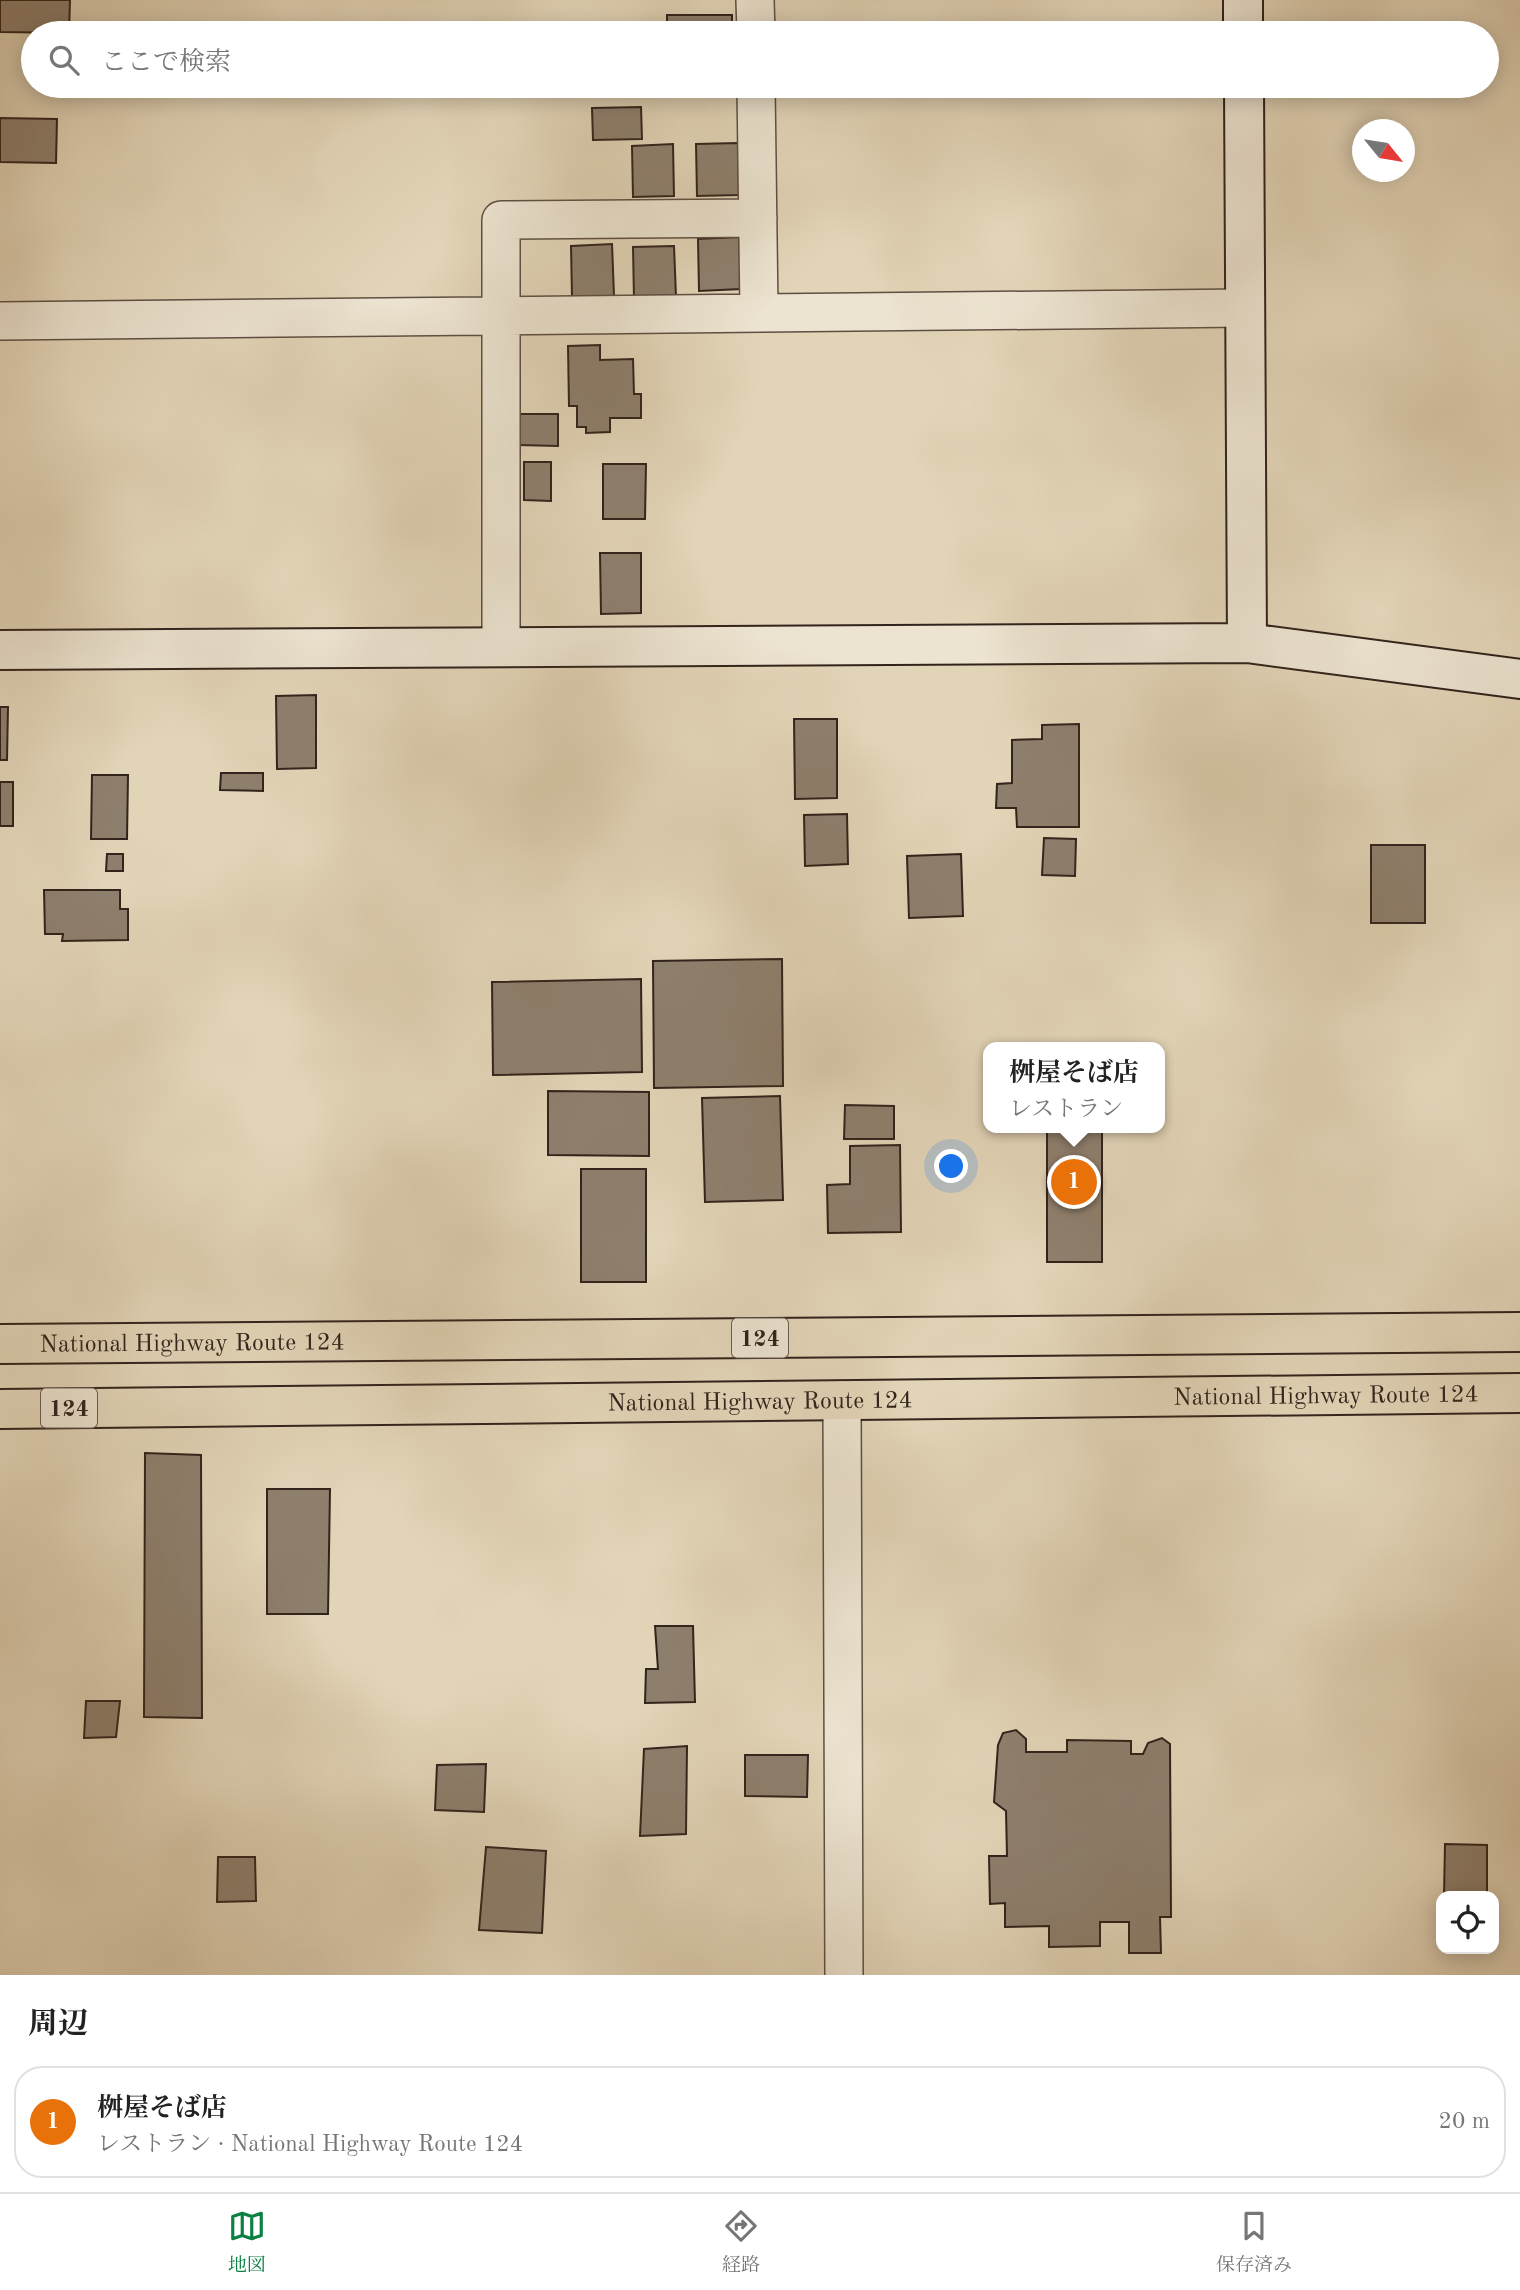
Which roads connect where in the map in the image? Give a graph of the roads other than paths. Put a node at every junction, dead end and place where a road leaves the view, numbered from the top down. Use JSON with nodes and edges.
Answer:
{"nodes":[{"id":1,"x":755,"y":0,"type":"edge"},
{"id":2,"x":1243,"y":0,"type":"edge"},
{"id":3,"x":756,"y":21,"type":"edge"},
{"id":4,"x":1243,"y":21,"type":"edge"},
{"id":5,"x":756,"y":98,"type":"edge"},
{"id":6,"x":1244,"y":98,"type":"edge"},
{"id":7,"x":758,"y":218,"type":"junction"},
{"id":8,"x":1245,"y":308,"type":"junction"},
{"id":9,"x":759,"y":312,"type":"junction"},
{"id":10,"x":501,"y":315,"type":"junction"},
{"id":11,"x":0,"y":321,"type":"edge"},
{"id":12,"x":1247,"y":643,"type":"junction"},
{"id":13,"x":501,"y":647,"type":"junction"},
{"id":14,"x":0,"y":650,"type":"edge"},
{"id":15,"x":1520,"y":679,"type":"edge"},
{"id":16,"x":1520,"y":1332,"type":"edge"},
{"id":17,"x":0,"y":1344,"type":"edge"},
{"id":18,"x":1520,"y":1393,"type":"edge"},
{"id":19,"x":842,"y":1400,"type":"junction"},
{"id":20,"x":0,"y":1409,"type":"edge"},
{"id":21,"x":844,"y":1975,"type":"edge"}],
"edges":[{"from":1,"to":3,"type":"street"},
{"from":2,"to":4,"type":"street"},
{"from":5,"to":7,"type":"street"},
{"from":6,"to":8,"type":"street"},
{"from":7,"to":9,"type":"street"},
{"from":7,"to":10,"type":"street"},
{"from":8,"to":9,"type":"street"},
{"from":8,"to":12,"type":"street"},
{"from":9,"to":10,"type":"street"},
{"from":10,"to":11,"type":"street"},
{"from":10,"to":13,"type":"street"},
{"from":12,"to":13,"type":"street"},
{"from":12,"to":15,"type":"street"},
{"from":13,"to":14,"type":"street"},
{"from":16,"to":17,"type":"highway","name":"National Highway Route 124","number":"124"},
{"from":18,"to":19,"type":"highway","name":"National Highway Route 124","number":"124"},
{"from":19,"to":20,"type":"highway","name":"National Highway Route 124","number":"124"},
{"from":19,"to":21,"type":"street"}]}
